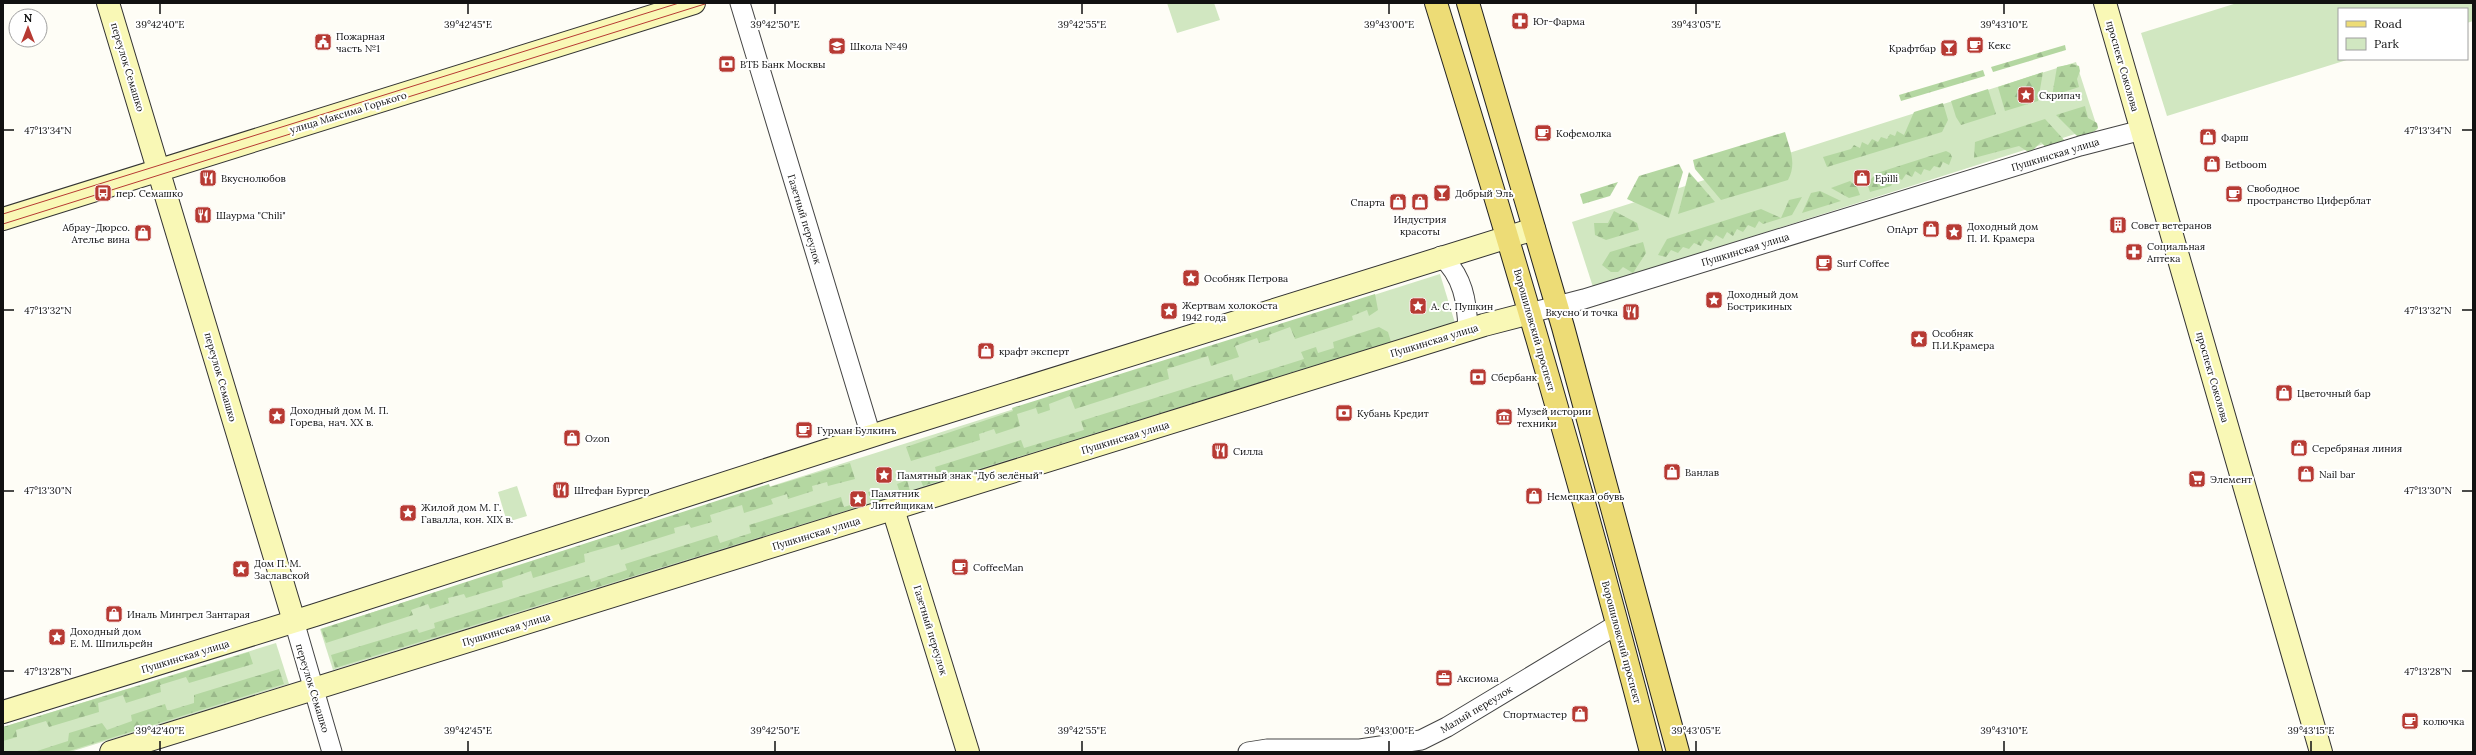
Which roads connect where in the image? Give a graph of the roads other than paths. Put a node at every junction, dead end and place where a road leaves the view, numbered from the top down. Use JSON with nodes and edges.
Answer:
{"nodes":[{"id":1,"x":108,"y":3,"type":"edge"},
{"id":2,"x":694,"y":3,"type":"edge"},
{"id":3,"x":740,"y":3,"type":"edge"},
{"id":4,"x":1436,"y":3,"type":"edge"},
{"id":5,"x":1468,"y":3,"type":"edge"},
{"id":6,"x":2104,"y":3,"type":"edge"},
{"id":7,"x":2142,"y":130,"type":"junction"},
{"id":8,"x":160,"y":170,"type":"junction"},
{"id":9,"x":3,"y":219,"type":"edge"},
{"id":10,"x":1534,"y":229,"type":"junction"},
{"id":11,"x":1508,"y":236,"type":"junction"},
{"id":12,"x":1441,"y":256,"type":"junction"},
{"id":13,"x":1556,"y":307,"type":"junction"},
{"id":14,"x":1530,"y":313,"type":"junction"},
{"id":15,"x":1468,"y":330,"type":"junction"},
{"id":16,"x":871,"y":436,"type":"junction"},
{"id":17,"x":893,"y":509,"type":"junction"},
{"id":18,"x":294,"y":621,"type":"junction"},
{"id":19,"x":1618,"y":624,"type":"junction"},
{"id":20,"x":314,"y":690,"type":"junction"},
{"id":21,"x":3,"y":712,"type":"edge"},
{"id":22,"x":111,"y":752,"type":"edge"},
{"id":23,"x":332,"y":752,"type":"edge"},
{"id":24,"x":968,"y":752,"type":"edge"},
{"id":25,"x":1248,"y":752,"type":"edge"},
{"id":26,"x":1651,"y":752,"type":"edge"},
{"id":27,"x":1678,"y":752,"type":"edge"},
{"id":28,"x":2321,"y":752,"type":"edge"}],
"edges":[{"from":1,"to":8,"type":"street","name":"переулок Семашко"},
{"from":2,"to":8,"type":"street","name":"улица Максима Горького"},
{"from":3,"to":16,"type":"street","name":"Газетный переулок"},
{"from":4,"to":11,"type":"main road","name":"Ворошиловский проспект"},
{"from":5,"to":10,"type":"main road"},
{"from":6,"to":7,"type":"street","name":"проспект Соколова"},
{"from":7,"to":13,"type":"street","name":"Пушкинская улица"},
{"from":7,"to":28,"type":"street","name":"проспект Соколова"},
{"from":8,"to":9,"type":"street","name":"улица Максима Горького"},
{"from":8,"to":18,"type":"street","name":"переулок Семашко"},
{"from":10,"to":11,"type":"street","name":"Пушкинская улица"},
{"from":10,"to":13,"type":"main road"},
{"from":11,"to":12,"type":"street","name":"Пушкинская улица"},
{"from":11,"to":14,"type":"main road","name":"Ворошиловский проспект"},
{"from":12,"to":15,"type":"street"},
{"from":12,"to":16,"type":"street","name":"Пушкинская улица"},
{"from":13,"to":14,"type":"street","name":"Пушкинская улица"},
{"from":13,"to":27,"type":"main road"},
{"from":14,"to":15,"type":"street","name":"Пушкинская улица"},
{"from":14,"to":19,"type":"main road","name":"Ворошиловский проспект"},
{"from":15,"to":17,"type":"street","name":"Пушкинская улица"},
{"from":16,"to":18,"type":"street","name":"Пушкинская улица"},
{"from":17,"to":20,"type":"street","name":"Пушкинская улица"},
{"from":17,"to":24,"type":"street","name":"Газетный переулок"},
{"from":18,"to":20,"type":"street","name":"переулок Семашко"},
{"from":18,"to":21,"type":"street","name":"Пушкинская улица"},
{"from":19,"to":25,"type":"street","name":"Малый переулок"},
{"from":19,"to":26,"type":"main road","name":"Ворошиловский проспект"},
{"from":20,"to":22,"type":"street","name":"Пушкинская улица"},
{"from":20,"to":23,"type":"street","name":"переулок Семашко"}]}
